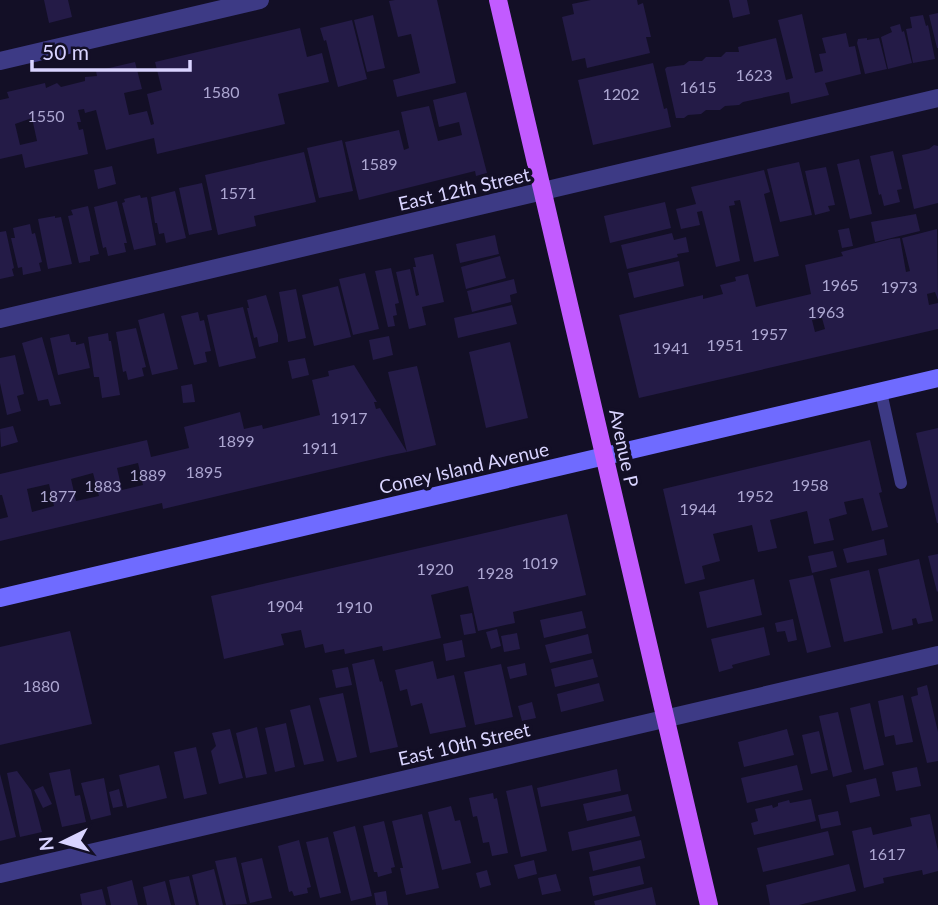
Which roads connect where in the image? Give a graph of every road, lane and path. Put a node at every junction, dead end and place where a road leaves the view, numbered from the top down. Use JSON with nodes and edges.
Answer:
{"nodes":[{"id":1,"x":260,"y":0,"type":"edge"},
{"id":2,"x":498,"y":0,"type":"edge"},
{"id":3,"x":0,"y":61,"type":"edge"},
{"id":4,"x":938,"y":98,"type":"edge"},
{"id":5,"x":543,"y":192,"type":"junction"},
{"id":6,"x":0,"y":319,"type":"edge"},
{"id":7,"x":938,"y":378,"type":"edge"},
{"id":8,"x":881,"y":392,"type":"junction"},
{"id":9,"x":604,"y":457,"type":"junction"},
{"id":10,"x":901,"y":483,"type":"dead end"},
{"id":11,"x":0,"y":598,"type":"edge"},
{"id":12,"x":938,"y":655,"type":"edge"},
{"id":13,"x":665,"y":718,"type":"junction"},
{"id":14,"x":0,"y":874,"type":"edge"},
{"id":15,"x":709,"y":905,"type":"edge"}],
"edges":[{"from":1,"to":3,"type":"street"},
{"from":2,"to":5,"type":"main road","name":"Avenue P"},
{"from":4,"to":5,"type":"street","name":"East 12th Street"},
{"from":5,"to":6,"type":"street","name":"East 12th Street"},
{"from":5,"to":9,"type":"main road","name":"Avenue P"},
{"from":7,"to":8,"type":"main road","name":"Coney Island Avenue"},
{"from":8,"to":9,"type":"main road","name":"Coney Island Avenue"},
{"from":8,"to":10,"type":"lane"},
{"from":9,"to":11,"type":"main road","name":"Coney Island Avenue"},
{"from":9,"to":13,"type":"main road","name":"Avenue P"},
{"from":12,"to":13,"type":"street","name":"East 10th Street"},
{"from":13,"to":14,"type":"street","name":"East 10th Street"},
{"from":13,"to":15,"type":"main road","name":"Avenue P"}]}
